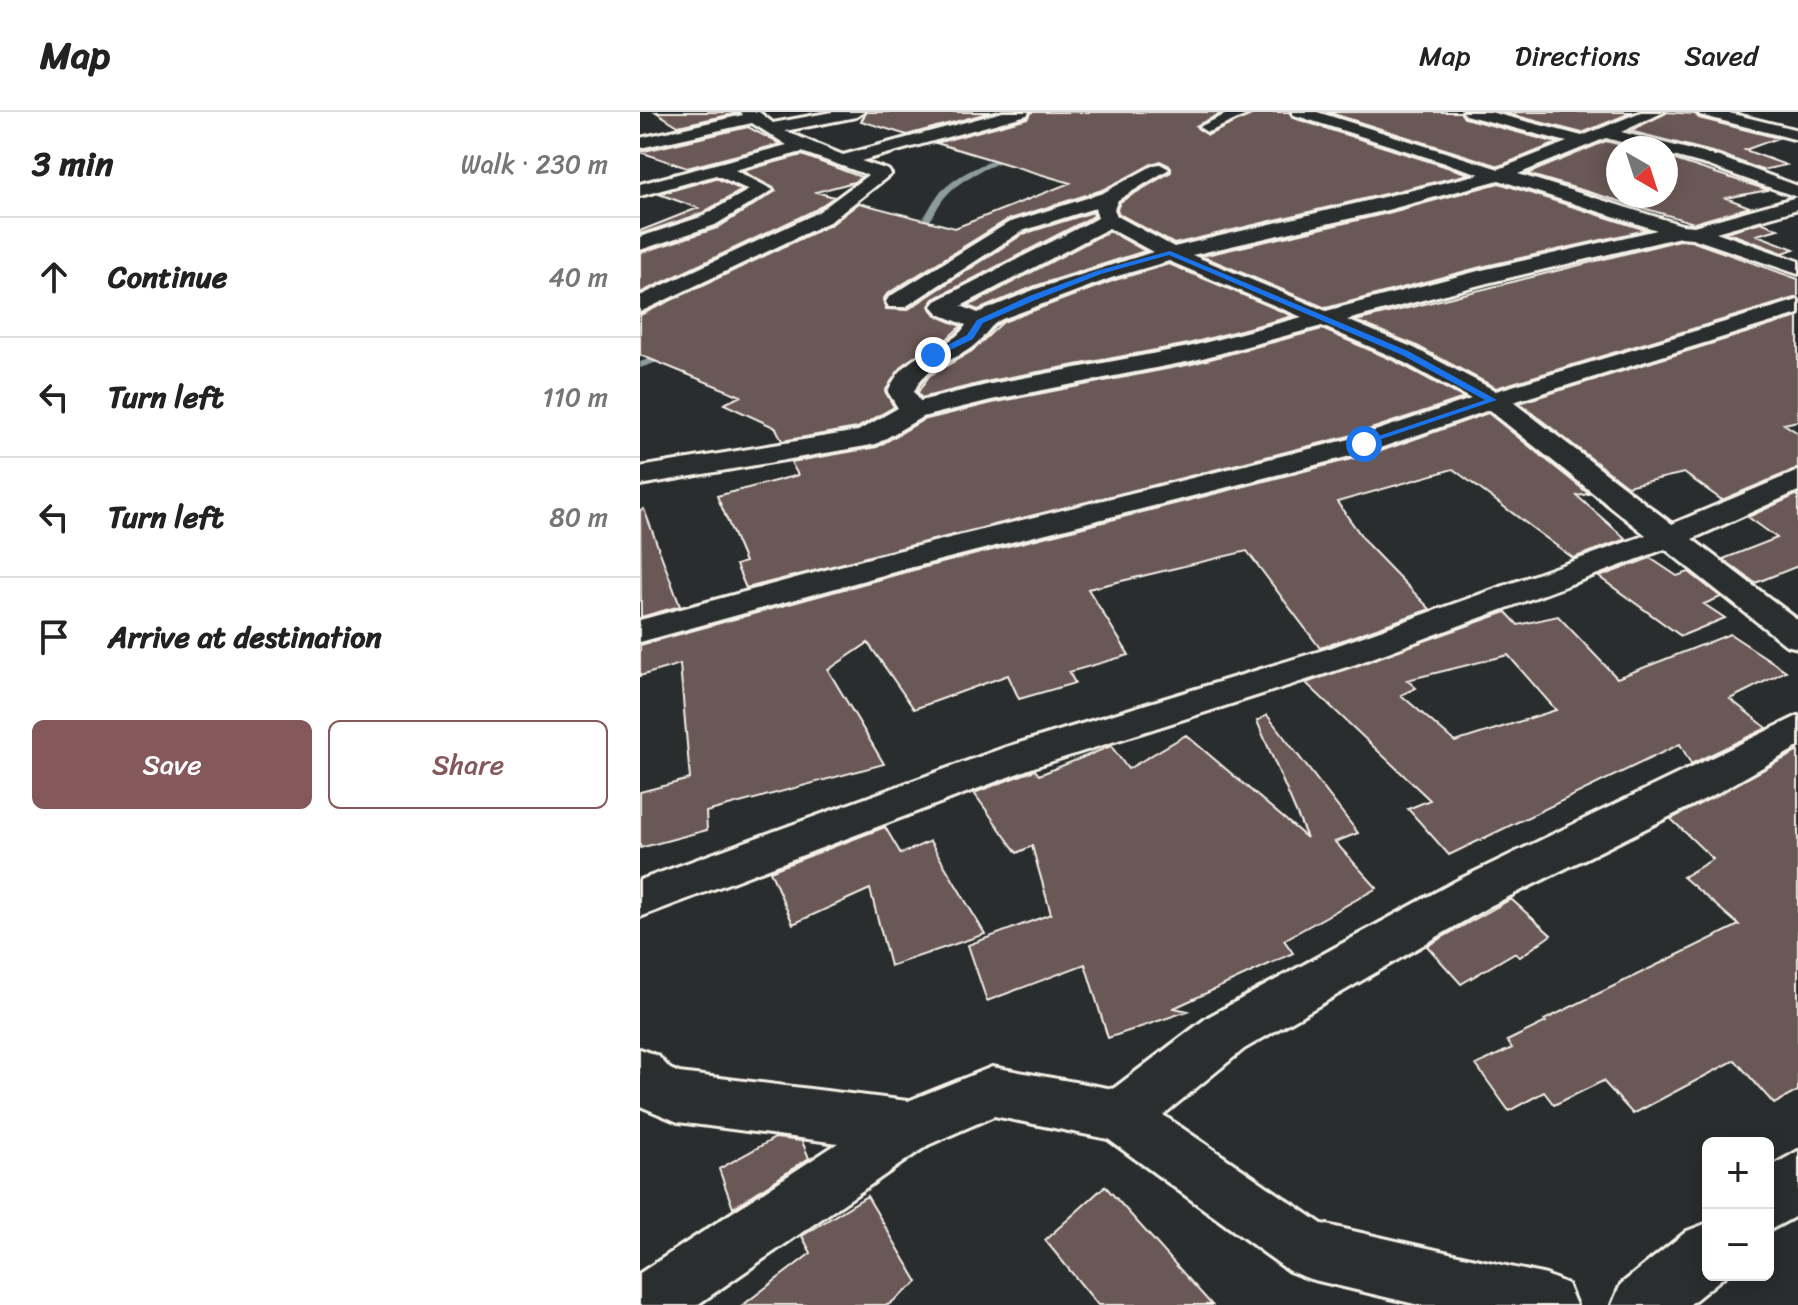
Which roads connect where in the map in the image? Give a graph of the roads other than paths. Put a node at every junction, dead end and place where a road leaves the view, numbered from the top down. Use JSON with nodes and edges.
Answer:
{"nodes":[{"id":1,"x":856,"y":112,"type":"edge"},
{"id":2,"x":1021,"y":112,"type":"edge"},
{"id":3,"x":1245,"y":112,"type":"edge"},
{"id":4,"x":1300,"y":112,"type":"edge"},
{"id":5,"x":1471,"y":112,"type":"edge"},
{"id":6,"x":1706,"y":112,"type":"edge"},
{"id":7,"x":1648,"y":113,"type":"edge"},
{"id":8,"x":758,"y":119,"type":"edge"},
{"id":9,"x":1207,"y":127,"type":"dead end"},
{"id":10,"x":1607,"y":133,"type":"junction"},
{"id":11,"x":1798,"y":135,"type":"edge"},
{"id":12,"x":1586,"y":142,"type":"junction"},
{"id":13,"x":640,"y":143,"type":"edge"},
{"id":14,"x":804,"y":146,"type":"junction"},
{"id":15,"x":844,"y":160,"type":"junction"},
{"id":16,"x":718,"y":169,"type":"junction"},
{"id":17,"x":1160,"y":169,"type":"dead end"},
{"id":18,"x":1500,"y":174,"type":"junction"},
{"id":19,"x":640,"y":190,"type":"edge"},
{"id":20,"x":1798,"y":192,"type":"edge"},
{"id":21,"x":1798,"y":203,"type":"edge"},
{"id":22,"x":1109,"y":208,"type":"junction"},
{"id":23,"x":708,"y":221,"type":"junction"},
{"id":24,"x":1688,"y":232,"type":"junction"},
{"id":25,"x":640,"y":244,"type":"edge"},
{"id":26,"x":773,"y":244,"type":"junction"},
{"id":27,"x":1170,"y":253,"type":"junction"},
{"id":28,"x":1798,"y":268,"type":"edge"},
{"id":29,"x":897,"y":302,"type":"dead end"},
{"id":30,"x":640,"y":305,"type":"edge"},
{"id":31,"x":1798,"y":307,"type":"edge"},
{"id":32,"x":1327,"y":320,"type":"junction"},
{"id":33,"x":980,"y":322,"type":"junction"},
{"id":34,"x":1493,"y":400,"type":"junction"},
{"id":35,"x":913,"y":411,"type":"junction"},
{"id":36,"x":640,"y":476,"type":"edge"},
{"id":37,"x":1798,"y":480,"type":"edge"},
{"id":38,"x":1669,"y":537,"type":"junction"},
{"id":39,"x":640,"y":631,"type":"edge"},
{"id":40,"x":1798,"y":637,"type":"edge"},
{"id":41,"x":1798,"y":730,"type":"edge"},
{"id":42,"x":640,"y":899,"type":"edge"},
{"id":43,"x":640,"y":1073,"type":"edge"},
{"id":44,"x":1120,"y":1116,"type":"junction"},
{"id":45,"x":909,"y":1127,"type":"junction"},
{"id":46,"x":1798,"y":1179,"type":"edge"},
{"id":47,"x":1774,"y":1198,"type":"edge"},
{"id":48,"x":1702,"y":1257,"type":"edge"},
{"id":49,"x":645,"y":1305,"type":"edge"},
{"id":50,"x":1546,"y":1305,"type":"edge"},
{"id":51,"x":1642,"y":1305,"type":"edge"}],
"edges":[{"from":1,"to":8,"type":"street"},
{"from":2,"to":15,"type":"street"},
{"from":3,"to":9,"type":"street"},
{"from":4,"to":18,"type":"street"},
{"from":5,"to":12,"type":"street"},
{"from":6,"to":11,"type":"street"},
{"from":7,"to":10,"type":"street"},
{"from":8,"to":13,"type":"street"},
{"from":8,"to":14,"type":"street"},
{"from":10,"to":12,"type":"street"},
{"from":10,"to":20,"type":"street"},
{"from":12,"to":18,"type":"street"},
{"from":14,"to":15,"type":"street"},
{"from":14,"to":16,"type":"street"},
{"from":15,"to":26,"type":"street"},
{"from":16,"to":19,"type":"street"},
{"from":16,"to":23,"type":"street"},
{"from":17,"to":22,"type":"street"},
{"from":18,"to":24,"type":"street"},
{"from":18,"to":27,"type":"street"},
{"from":21,"to":24,"type":"street"},
{"from":22,"to":27,"type":"street"},
{"from":22,"to":29,"type":"street"},
{"from":22,"to":33,"type":"street"},
{"from":23,"to":25,"type":"street"},
{"from":23,"to":26,"type":"street"},
{"from":24,"to":28,"type":"street"},
{"from":24,"to":32,"type":"street"},
{"from":26,"to":30,"type":"street"},
{"from":27,"to":32,"type":"street"},
{"from":27,"to":33,"type":"street"},
{"from":31,"to":34,"type":"street"},
{"from":32,"to":34,"type":"street"},
{"from":32,"to":35,"type":"street"},
{"from":33,"to":35,"type":"street"},
{"from":34,"to":38,"type":"street"},
{"from":34,"to":39,"type":"street"},
{"from":35,"to":36,"type":"street"},
{"from":37,"to":38,"type":"street"},
{"from":38,"to":40,"type":"street"},
{"from":38,"to":42,"type":"street"},
{"from":41,"to":44,"type":"street"},
{"from":43,"to":45,"type":"street"},
{"from":44,"to":45,"type":"street"},
{"from":44,"to":50,"type":"street"},
{"from":45,"to":49,"type":"street"},
{"from":46,"to":47,"type":"street"},
{"from":48,"to":51,"type":"street"}]}
